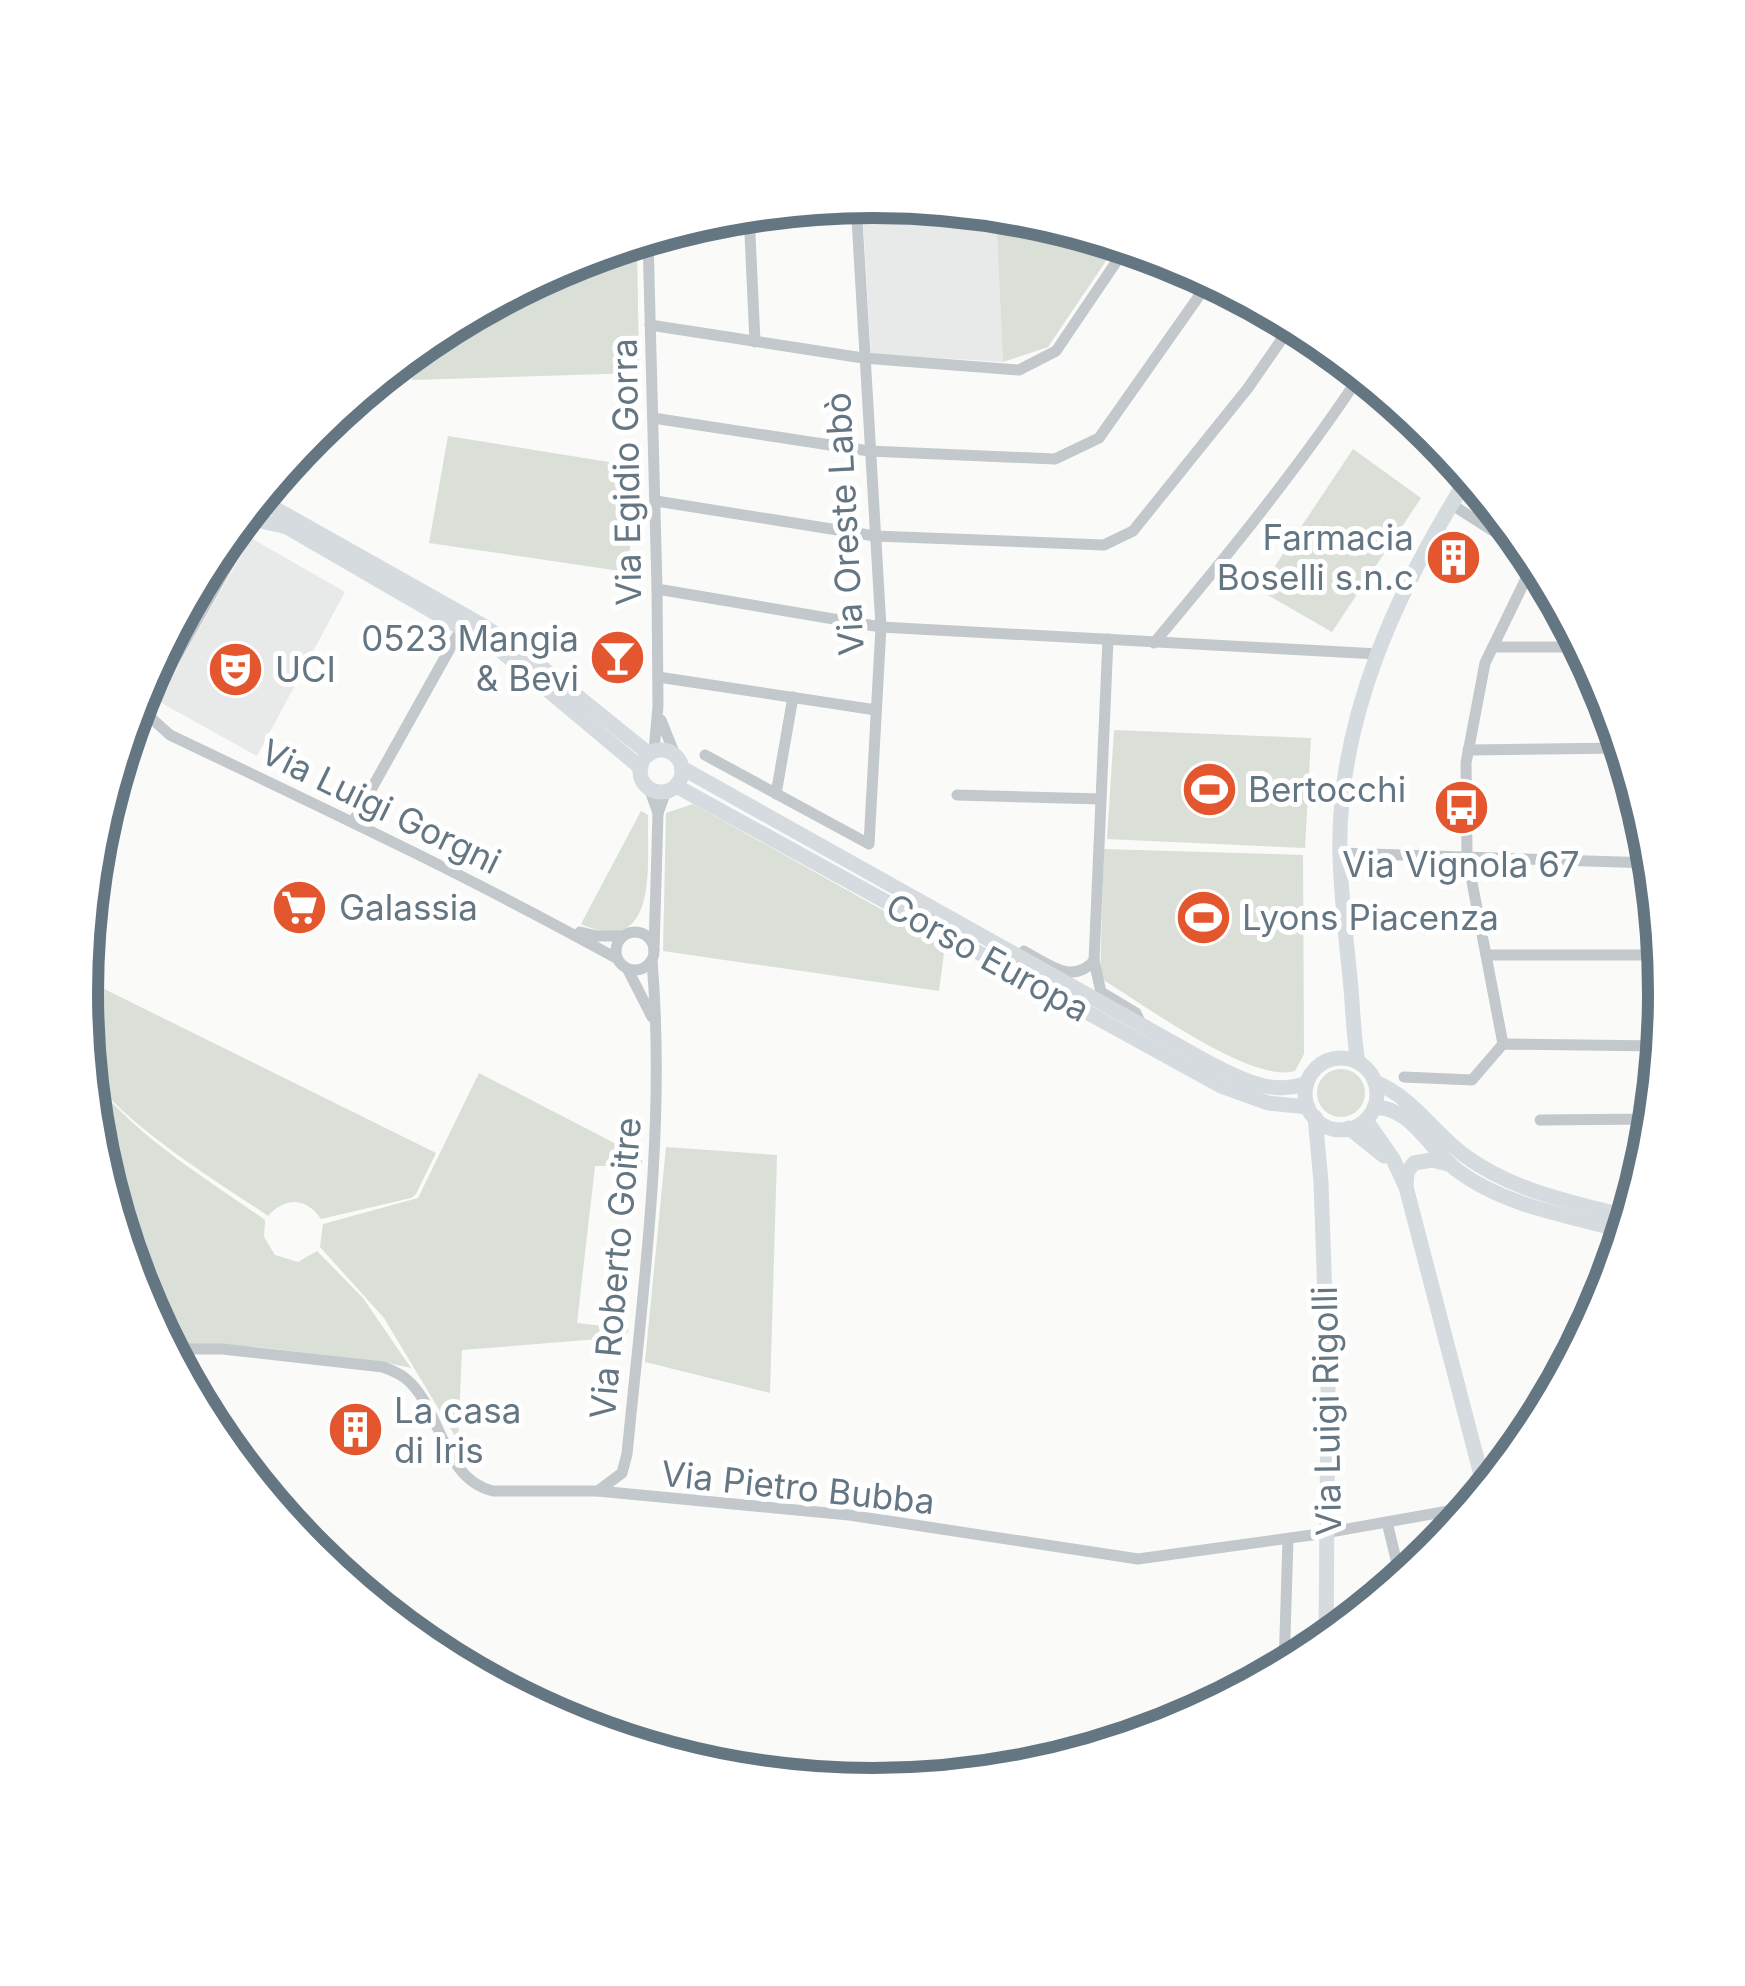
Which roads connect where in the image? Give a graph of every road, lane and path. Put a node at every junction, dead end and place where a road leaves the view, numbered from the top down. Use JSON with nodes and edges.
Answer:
{"nodes":[{"id":1,"x":857,"y":219,"type":"edge"},
{"id":2,"x":750,"y":228,"type":"edge"},
{"id":3,"x":648,"y":251,"type":"edge"},
{"id":4,"x":1119,"y":258,"type":"edge"},
{"id":5,"x":1202,"y":292,"type":"edge"},
{"id":6,"x":650,"y":326,"type":"junction"},
{"id":7,"x":1284,"y":337,"type":"edge"},
{"id":8,"x":755,"y":342,"type":"junction"},
{"id":9,"x":863,"y":358,"type":"junction"},
{"id":10,"x":1353,"y":386,"type":"edge"},
{"id":11,"x":653,"y":418,"type":"junction"},
{"id":12,"x":869,"y":451,"type":"junction"},
{"id":13,"x":1460,"y":489,"type":"edge"},
{"id":14,"x":656,"y":501,"type":"junction"},
{"id":15,"x":1451,"y":504,"type":"junction"},
{"id":16,"x":270,"y":507,"type":"edge"},
{"id":17,"x":254,"y":527,"type":"edge"},
{"id":18,"x":1496,"y":534,"type":"edge"},
{"id":19,"x":874,"y":536,"type":"junction"},
{"id":20,"x":230,"y":559,"type":"edge"},
{"id":21,"x":1526,"y":577,"type":"edge"},
{"id":22,"x":657,"y":589,"type":"junction"},
{"id":23,"x":880,"y":627,"type":"junction"},
{"id":24,"x":462,"y":628,"type":"junction"},
{"id":25,"x":1108,"y":638,"type":"junction"},
{"id":26,"x":1154,"y":643,"type":"junction"},
{"id":27,"x":1493,"y":647,"type":"junction"},
{"id":28,"x":1566,"y":647,"type":"edge"},
{"id":29,"x":1378,"y":654,"type":"junction"},
{"id":30,"x":658,"y":676,"type":"junction"},
{"id":31,"x":163,"y":680,"type":"edge"},
{"id":32,"x":793,"y":698,"type":"junction"},
{"id":33,"x":658,"y":706,"type":"junction"},
{"id":34,"x":876,"y":710,"type":"junction"},
{"id":35,"x":150,"y":714,"type":"edge"},
{"id":36,"x":143,"y":732,"type":"edge"},
{"id":37,"x":170,"y":736,"type":"junction"},
{"id":38,"x":1607,"y":748,"type":"edge"},
{"id":39,"x":1468,"y":750,"type":"junction"},
{"id":40,"x":705,"y":755,"type":"dead end"},
{"id":41,"x":648,"y":758,"type":"junction"},
{"id":42,"x":679,"y":761,"type":"junction"},
{"id":43,"x":649,"y":788,"type":"junction"},
{"id":44,"x":671,"y":789,"type":"junction"},
{"id":45,"x":776,"y":794,"type":"junction"},
{"id":46,"x":956,"y":795,"type":"dead end"},
{"id":47,"x":1101,"y":800,"type":"junction"},
{"id":48,"x":658,"y":812,"type":"junction"},
{"id":49,"x":353,"y":822,"type":"junction"},
{"id":50,"x":1340,"y":853,"type":"junction"},
{"id":51,"x":1466,"y":856,"type":"junction"},
{"id":52,"x":1636,"y":861,"type":"edge"},
{"id":53,"x":655,"y":890,"type":"junction"},
{"id":54,"x":566,"y":929,"type":"junction"},
{"id":55,"x":638,"y":932,"type":"junction"},
{"id":56,"x":623,"y":936,"type":"junction"},
{"id":57,"x":1003,"y":948,"type":"junction"},
{"id":58,"x":1646,"y":954,"type":"edge"},
{"id":59,"x":653,"y":955,"type":"junction"},
{"id":60,"x":1486,"y":955,"type":"junction"},
{"id":61,"x":616,"y":958,"type":"junction"},
{"id":62,"x":1094,"y":961,"type":"junction"},
{"id":63,"x":628,"y":970,"type":"junction"},
{"id":64,"x":1352,"y":1000,"type":"junction"},
{"id":65,"x":1142,"y":1026,"type":"junction"},
{"id":66,"x":657,"y":1035,"type":"junction"},
{"id":67,"x":1503,"y":1044,"type":"junction"},
{"id":68,"x":1646,"y":1046,"type":"edge"},
{"id":69,"x":1332,"y":1059,"type":"junction"},
{"id":70,"x":1358,"y":1062,"type":"junction"},
{"id":71,"x":1404,"y":1077,"type":"dead end"},
{"id":72,"x":1375,"y":1082,"type":"junction"},
{"id":73,"x":1307,"y":1084,"type":"junction"},
{"id":74,"x":1311,"y":1112,"type":"junction"},
{"id":75,"x":1370,"y":1114,"type":"junction"},
{"id":76,"x":1637,"y":1119,"type":"edge"},
{"id":77,"x":1540,"y":1120,"type":"dead end"},
{"id":78,"x":1342,"y":1129,"type":"junction"},
{"id":79,"x":1450,"y":1165,"type":"junction"},
{"id":80,"x":1398,"y":1168,"type":"junction"},
{"id":81,"x":1322,"y":1182,"type":"junction"},
{"id":82,"x":1406,"y":1187,"type":"junction"},
{"id":83,"x":1615,"y":1213,"type":"edge"},
{"id":84,"x":1611,"y":1226,"type":"edge"},
{"id":85,"x":182,"y":1344,"type":"edge"},
{"id":86,"x":1481,"y":1473,"type":"edge"},
{"id":87,"x":598,"y":1492,"type":"junction"},
{"id":88,"x":1449,"y":1511,"type":"edge"},
{"id":89,"x":1387,"y":1522,"type":"junction"},
{"id":90,"x":1328,"y":1532,"type":"junction"},
{"id":91,"x":1288,"y":1538,"type":"junction"},
{"id":92,"x":1397,"y":1563,"type":"edge"},
{"id":93,"x":1326,"y":1620,"type":"edge"},
{"id":94,"x":1285,"y":1649,"type":"edge"}],
"edges":[{"from":1,"to":9,"type":"street","name":"Via Oreste Labò"},
{"from":2,"to":8,"type":"street"},
{"from":3,"to":6,"type":"street","name":"Via Egidio Gorra"},
{"from":4,"to":9,"type":"street"},
{"from":5,"to":12,"type":"street"},
{"from":6,"to":8,"type":"street"},
{"from":6,"to":11,"type":"street","name":"Via Egidio Gorra"},
{"from":7,"to":19,"type":"street"},
{"from":8,"to":9,"type":"street"},
{"from":9,"to":12,"type":"street","name":"Via Oreste Labò"},
{"from":10,"to":26,"type":"street"},
{"from":11,"to":12,"type":"street"},
{"from":11,"to":14,"type":"street","name":"Via Egidio Gorra"},
{"from":12,"to":19,"type":"street","name":"Via Oreste Labò"},
{"from":13,"to":15,"type":"main road"},
{"from":14,"to":19,"type":"street"},
{"from":14,"to":22,"type":"street","name":"Via Egidio Gorra"},
{"from":15,"to":18,"type":"street"},
{"from":15,"to":29,"type":"main road"},
{"from":16,"to":41,"type":"main road"},
{"from":17,"to":24,"type":"main road"},
{"from":19,"to":23,"type":"street","name":"Via Oreste Labò"},
{"from":20,"to":31,"type":"street"},
{"from":21,"to":27,"type":"street"},
{"from":22,"to":23,"type":"street"},
{"from":22,"to":30,"type":"street","name":"Via Egidio Gorra"},
{"from":23,"to":25,"type":"street"},
{"from":23,"to":34,"type":"street","name":"Via Oreste Labò"},
{"from":24,"to":41,"type":"main road"},
{"from":24,"to":49,"type":"street"},
{"from":25,"to":26,"type":"street"},
{"from":25,"to":47,"type":"street"},
{"from":26,"to":29,"type":"street"},
{"from":27,"to":28,"type":"street"},
{"from":27,"to":39,"type":"street"},
{"from":29,"to":50,"type":"main road"},
{"from":30,"to":32,"type":"street"},
{"from":30,"to":33,"type":"street","name":"Via Egidio Gorra"},
{"from":32,"to":34,"type":"street"},
{"from":32,"to":45,"type":"street"},
{"from":33,"to":41,"type":"street","name":"Via Egidio Gorra"},
{"from":33,"to":42,"type":"street","name":"Via Egidio Gorra"},
{"from":34,"to":45,"type":"street","name":"Via Oreste Labò"},
{"from":35,"to":37,"type":"street","name":"Via Luigi Gorgni"},
{"from":36,"to":37,"type":"street","name":"Via Luigi Gorgni"},
{"from":37,"to":49,"type":"street","name":"Via Luigi Gorgni"},
{"from":38,"to":39,"type":"street"},
{"from":39,"to":51,"type":"street"},
{"from":40,"to":45,"type":"street"},
{"from":41,"to":42,"type":"main road","name":"Corso Europa"},
{"from":41,"to":43,"type":"main road"},
{"from":42,"to":44,"type":"main road"},
{"from":42,"to":57,"type":"main road","name":"Corso Europa"},
{"from":43,"to":44,"type":"main road","name":"Corso Europa"},
{"from":43,"to":48,"type":"street","name":"Via Roberto Goitre"},
{"from":44,"to":48,"type":"street","name":"Via Roberto Goitre"},
{"from":44,"to":74,"type":"main road","name":"Corso Europa"},
{"from":46,"to":47,"type":"street"},
{"from":47,"to":62,"type":"street"},
{"from":48,"to":53,"type":"street","name":"Via Roberto Goitre"},
{"from":49,"to":54,"type":"street","name":"Via Luigi Gorgni"},
{"from":50,"to":51,"type":"street"},
{"from":50,"to":64,"type":"main road"},
{"from":51,"to":52,"type":"street"},
{"from":51,"to":60,"type":"street"},
{"from":53,"to":55,"type":"street","name":"Via Roberto Goitre"},
{"from":53,"to":59,"type":"street","name":"Via Roberto Goitre"},
{"from":54,"to":56,"type":"street","name":"Via Luigi Gorgni"},
{"from":54,"to":61,"type":"street","name":"Via Luigi Gorgni"},
{"from":55,"to":56,"type":"street"},
{"from":55,"to":59,"type":"street"},
{"from":56,"to":61,"type":"street"},
{"from":57,"to":62,"type":"street"},
{"from":57,"to":65,"type":"main road","name":"Corso Europa"},
{"from":58,"to":60,"type":"street"},
{"from":59,"to":63,"type":"street"},
{"from":59,"to":66,"type":"street","name":"Via Roberto Goitre"},
{"from":60,"to":67,"type":"street"},
{"from":61,"to":63,"type":"street"},
{"from":62,"to":65,"type":"street"},
{"from":63,"to":66,"type":"street","name":"Via Roberto Goitre"},
{"from":64,"to":69,"type":"main road"},
{"from":64,"to":70,"type":"main road"},
{"from":65,"to":73,"type":"main road","name":"Corso Europa"},
{"from":66,"to":87,"type":"street","name":"Via Roberto Goitre"},
{"from":67,"to":68,"type":"street"},
{"from":67,"to":71,"type":"street"},
{"from":69,"to":70,"type":"main road"},
{"from":69,"to":73,"type":"main road"},
{"from":70,"to":72,"type":"main road"},
{"from":72,"to":75,"type":"main road"},
{"from":72,"to":83,"type":"main road"},
{"from":73,"to":74,"type":"main road"},
{"from":74,"to":78,"type":"main road"},
{"from":74,"to":81,"type":"main road","name":"Via Luigi Rigolli"},
{"from":75,"to":78,"type":"main road"},
{"from":75,"to":79,"type":"main road"},
{"from":75,"to":80,"type":"main road"},
{"from":76,"to":77,"type":"street"},
{"from":78,"to":80,"type":"main road"},
{"from":78,"to":81,"type":"main road","name":"Via Luigi Rigolli"},
{"from":79,"to":82,"type":"main road"},
{"from":79,"to":84,"type":"main road"},
{"from":80,"to":82,"type":"main road"},
{"from":81,"to":90,"type":"main road","name":"Via Luigi Rigolli"},
{"from":82,"to":86,"type":"main road"},
{"from":85,"to":87,"type":"street","name":"Via Pietro Bubba"},
{"from":87,"to":91,"type":"street","name":"Via Pietro Bubba"},
{"from":88,"to":89,"type":"street","name":"Via Pietro Bubba"},
{"from":89,"to":90,"type":"street","name":"Via Pietro Bubba"},
{"from":89,"to":92,"type":"street"},
{"from":90,"to":91,"type":"street","name":"Via Pietro Bubba"},
{"from":90,"to":93,"type":"main road","name":"Via Luigi Rigolli"},
{"from":91,"to":94,"type":"street"}]}
